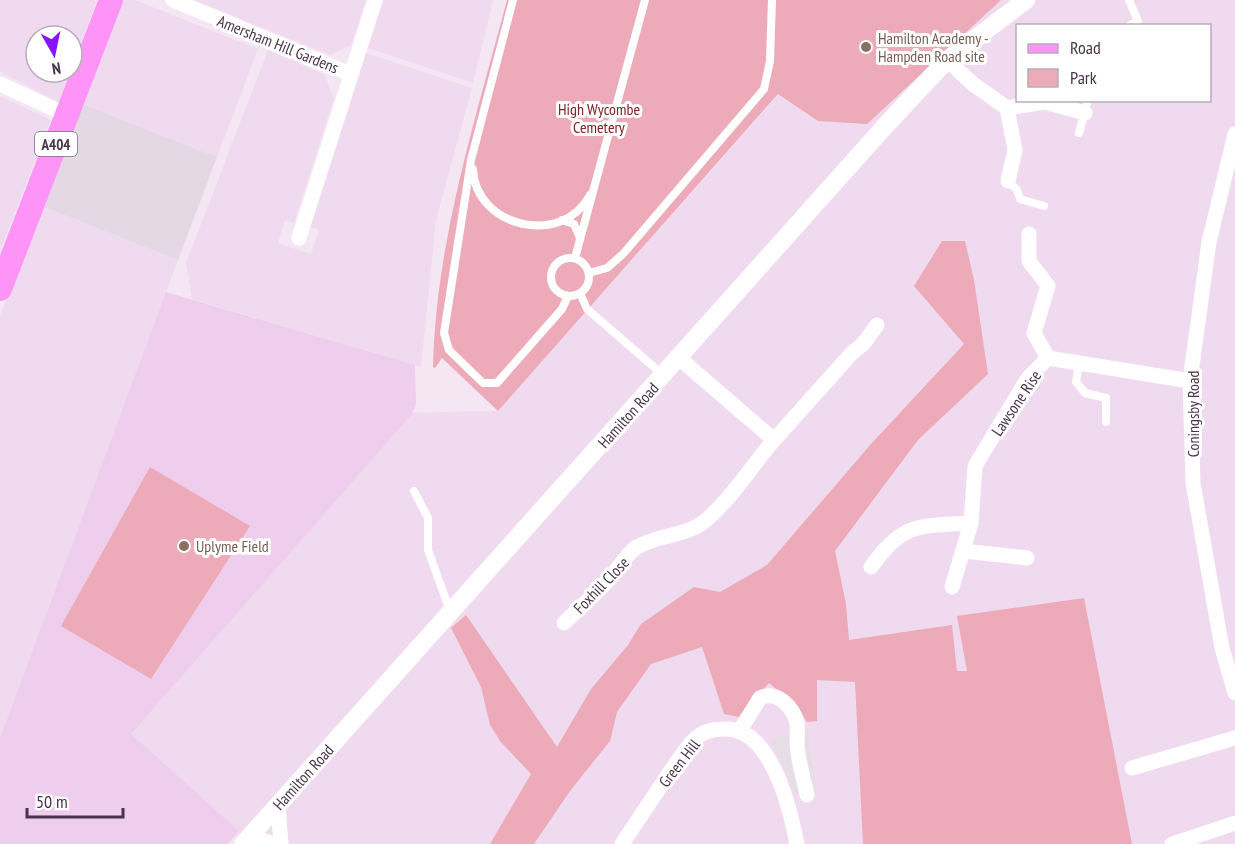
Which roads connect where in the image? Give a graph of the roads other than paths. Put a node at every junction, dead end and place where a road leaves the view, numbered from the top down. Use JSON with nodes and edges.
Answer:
{"nodes":[{"id":1,"x":111,"y":0,"type":"edge"},
{"id":2,"x":172,"y":0,"type":"edge"},
{"id":3,"x":375,"y":0,"type":"edge"},
{"id":4,"x":513,"y":0,"type":"edge"},
{"id":5,"x":645,"y":0,"type":"edge"},
{"id":6,"x":772,"y":0,"type":"edge"},
{"id":7,"x":1026,"y":0,"type":"edge"},
{"id":8,"x":1129,"y":0,"type":"edge"},
{"id":9,"x":1133,"y":24,"type":"edge"},
{"id":10,"x":947,"y":60,"type":"junction"},
{"id":11,"x":350,"y":74,"type":"junction"},
{"id":12,"x":0,"y":84,"type":"edge"},
{"id":13,"x":1086,"y":107,"type":"edge"},
{"id":14,"x":1007,"y":108,"type":"junction"},
{"id":15,"x":67,"y":115,"type":"junction"},
{"id":16,"x":1079,"y":133,"type":"dead end"},
{"id":17,"x":1235,"y":134,"type":"edge"},
{"id":18,"x":472,"y":155,"type":"junction"},
{"id":19,"x":1008,"y":181,"type":"joint"},
{"id":20,"x":594,"y":186,"type":"junction"},
{"id":21,"x":480,"y":193,"type":"junction"},
{"id":22,"x":465,"y":196,"type":"junction"},
{"id":23,"x":1044,"y":206,"type":"dead end"},
{"id":24,"x":562,"y":220,"type":"junction"},
{"id":25,"x":1029,"y":234,"type":"dead end"},
{"id":26,"x":299,"y":238,"type":"dead end"},
{"id":27,"x":580,"y":239,"type":"junction"},
{"id":28,"x":575,"y":258,"type":"junction"},
{"id":29,"x":589,"y":273,"type":"junction"},
{"id":30,"x":0,"y":289,"type":"edge"},
{"id":31,"x":580,"y":293,"type":"junction"},
{"id":32,"x":568,"y":296,"type":"junction"},
{"id":33,"x":877,"y":325,"type":"dead end"},
{"id":34,"x":679,"y":358,"type":"junction"},
{"id":35,"x":1048,"y":358,"type":"junction"},
{"id":36,"x":1079,"y":363,"type":"junction"},
{"id":37,"x":663,"y":374,"type":"junction"},
{"id":38,"x":1190,"y":381,"type":"junction"},
{"id":39,"x":1106,"y":422,"type":"dead end"},
{"id":40,"x":774,"y":440,"type":"junction"},
{"id":41,"x":414,"y":491,"type":"dead end"},
{"id":42,"x":971,"y":523,"type":"junction"},
{"id":43,"x":964,"y":550,"type":"junction"},
{"id":44,"x":1027,"y":558,"type":"dead end"},
{"id":45,"x":871,"y":567,"type":"dead end"},
{"id":46,"x":952,"y":587,"type":"dead end"},
{"id":47,"x":451,"y":613,"type":"junction"},
{"id":48,"x":564,"y":623,"type":"dead end"},
{"id":49,"x":1235,"y":693,"type":"edge"},
{"id":50,"x":740,"y":730,"type":"junction"},
{"id":51,"x":1235,"y":738,"type":"edge"},
{"id":52,"x":1132,"y":768,"type":"dead end"},
{"id":53,"x":807,"y":795,"type":"dead end"},
{"id":54,"x":278,"y":805,"type":"junction"},
{"id":55,"x":1235,"y":823,"type":"edge"},
{"id":56,"x":1205,"y":839,"type":"edge"},
{"id":57,"x":246,"y":840,"type":"edge"},
{"id":58,"x":276,"y":844,"type":"edge"},
{"id":59,"x":281,"y":844,"type":"edge"},
{"id":60,"x":622,"y":844,"type":"edge"},
{"id":61,"x":797,"y":844,"type":"edge"},
{"id":62,"x":1172,"y":844,"type":"edge"}],
"edges":[{"from":1,"to":15,"type":"main road","number":"A404"},
{"from":2,"to":11,"type":"street","name":"Amersham Hill Gardens"},
{"from":3,"to":11,"type":"street","name":"Amersham Hill Gardens"},
{"from":4,"to":18,"type":"lane"},
{"from":5,"to":20,"type":"lane"},
{"from":6,"to":29,"type":"lane"},
{"from":7,"to":10,"type":"street","name":"Hamilton Road"},
{"from":8,"to":9,"type":"lane"},
{"from":10,"to":14,"type":"street"},
{"from":10,"to":34,"type":"street","name":"Hamilton Road"},
{"from":11,"to":26,"type":"street","name":"Amersham Hill Gardens"},
{"from":12,"to":15,"type":"street"},
{"from":13,"to":14,"type":"street"},
{"from":13,"to":16,"type":"lane"},
{"from":14,"to":19,"type":"street"},
{"from":15,"to":30,"type":"main road","number":"A404"},
{"from":17,"to":38,"type":"street","name":"Coningsby Road"},
{"from":18,"to":21,"type":"lane"},
{"from":18,"to":22,"type":"lane"},
{"from":19,"to":23,"type":"lane"},
{"from":20,"to":24,"type":"lane"},
{"from":20,"to":27,"type":"lane"},
{"from":21,"to":22,"type":"lane"},
{"from":21,"to":24,"type":"lane"},
{"from":22,"to":32,"type":"lane"},
{"from":24,"to":27,"type":"lane"},
{"from":25,"to":35,"type":"street"},
{"from":27,"to":28,"type":"lane"},
{"from":28,"to":29,"type":"lane"},
{"from":28,"to":32,"type":"lane"},
{"from":29,"to":31,"type":"lane"},
{"from":31,"to":32,"type":"lane"},
{"from":31,"to":37,"type":"lane"},
{"from":33,"to":40,"type":"street","name":"Foxhill Close"},
{"from":34,"to":37,"type":"street","name":"Hamilton Road"},
{"from":34,"to":40,"type":"street"},
{"from":35,"to":36,"type":"street","name":"Lawsone Rise"},
{"from":35,"to":42,"type":"street","name":"Lawsone Rise"},
{"from":36,"to":38,"type":"street","name":"Lawsone Rise"},
{"from":36,"to":39,"type":"lane"},
{"from":37,"to":47,"type":"street","name":"Hamilton Road"},
{"from":38,"to":49,"type":"street","name":"Coningsby Road"},
{"from":40,"to":48,"type":"street","name":"Foxhill Close"},
{"from":41,"to":47,"type":"lane"},
{"from":42,"to":43,"type":"street","name":"Lawsone Rise"},
{"from":42,"to":45,"type":"street"},
{"from":43,"to":44,"type":"street"},
{"from":43,"to":46,"type":"street","name":"Lawsone Rise"},
{"from":47,"to":54,"type":"street","name":"Hamilton Road"},
{"from":50,"to":53,"type":"street"},
{"from":50,"to":60,"type":"street","name":"Green Hill"},
{"from":50,"to":61,"type":"street"},
{"from":51,"to":52,"type":"street"},
{"from":54,"to":57,"type":"street","name":"Hamilton Road"},
{"from":54,"to":59,"type":"street"},
{"from":55,"to":56,"type":"street"},
{"from":56,"to":62,"type":"street"},
{"from":57,"to":58,"type":"street"}]}
